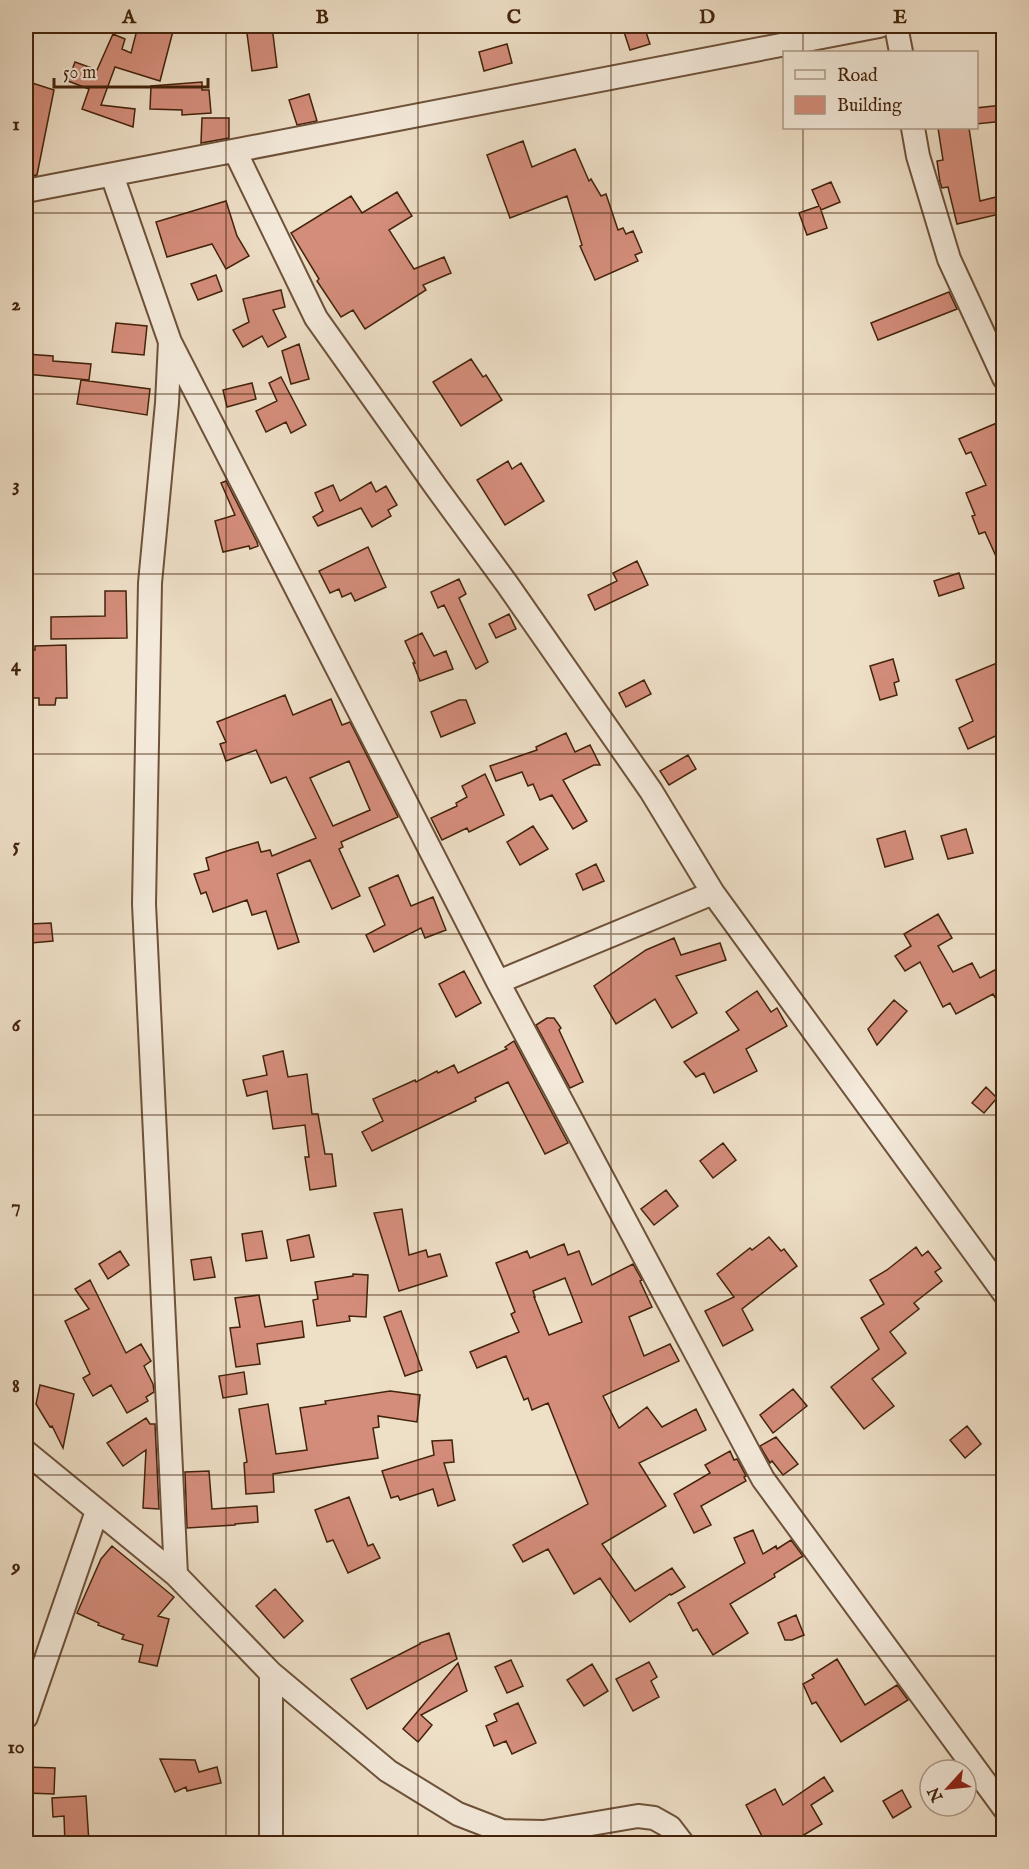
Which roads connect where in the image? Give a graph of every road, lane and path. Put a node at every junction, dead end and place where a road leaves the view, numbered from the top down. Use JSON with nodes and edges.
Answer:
{"nodes":[{"id":1,"x":879,"y":26,"type":"edge"},
{"id":2,"x":896,"y":26,"type":"edge"},
{"id":3,"x":901,"y":51,"type":"edge"},
{"id":4,"x":913,"y":129,"type":"edge"},
{"id":5,"x":236,"y":151,"type":"junction"},
{"id":6,"x":112,"y":175,"type":"junction"},
{"id":7,"x":26,"y":191,"type":"edge"},
{"id":8,"x":170,"y":342,"type":"junction"},
{"id":9,"x":1004,"y":378,"type":"edge"},
{"id":10,"x":713,"y":893,"type":"junction"},
{"id":11,"x":498,"y":982,"type":"junction"},
{"id":12,"x":1004,"y":1293,"type":"edge"},
{"id":13,"x":26,"y":1452,"type":"edge"},
{"id":14,"x":97,"y":1511,"type":"junction"},
{"id":15,"x":176,"y":1575,"type":"junction"},
{"id":16,"x":271,"y":1673,"type":"junction"},
{"id":17,"x":26,"y":1718,"type":"edge"},
{"id":18,"x":1004,"y":1808,"type":"edge"},
{"id":19,"x":564,"y":1836,"type":"edge"},
{"id":20,"x":271,"y":1844,"type":"edge"},
{"id":21,"x":682,"y":1844,"type":"edge"}],
"edges":[{"from":1,"to":5,"type":"street"},
{"from":2,"to":3,"type":"street"},
{"from":4,"to":9,"type":"street"},
{"from":5,"to":6,"type":"street"},
{"from":5,"to":10,"type":"street"},
{"from":6,"to":7,"type":"street"},
{"from":6,"to":8,"type":"street"},
{"from":8,"to":11,"type":"street"},
{"from":8,"to":15,"type":"street"},
{"from":10,"to":11,"type":"street"},
{"from":10,"to":12,"type":"street"},
{"from":11,"to":18,"type":"street"},
{"from":13,"to":14,"type":"street"},
{"from":14,"to":15,"type":"street"},
{"from":14,"to":17,"type":"street"},
{"from":15,"to":16,"type":"street"},
{"from":16,"to":19,"type":"street"},
{"from":16,"to":20,"type":"street"},
{"from":19,"to":21,"type":"street"}]}
